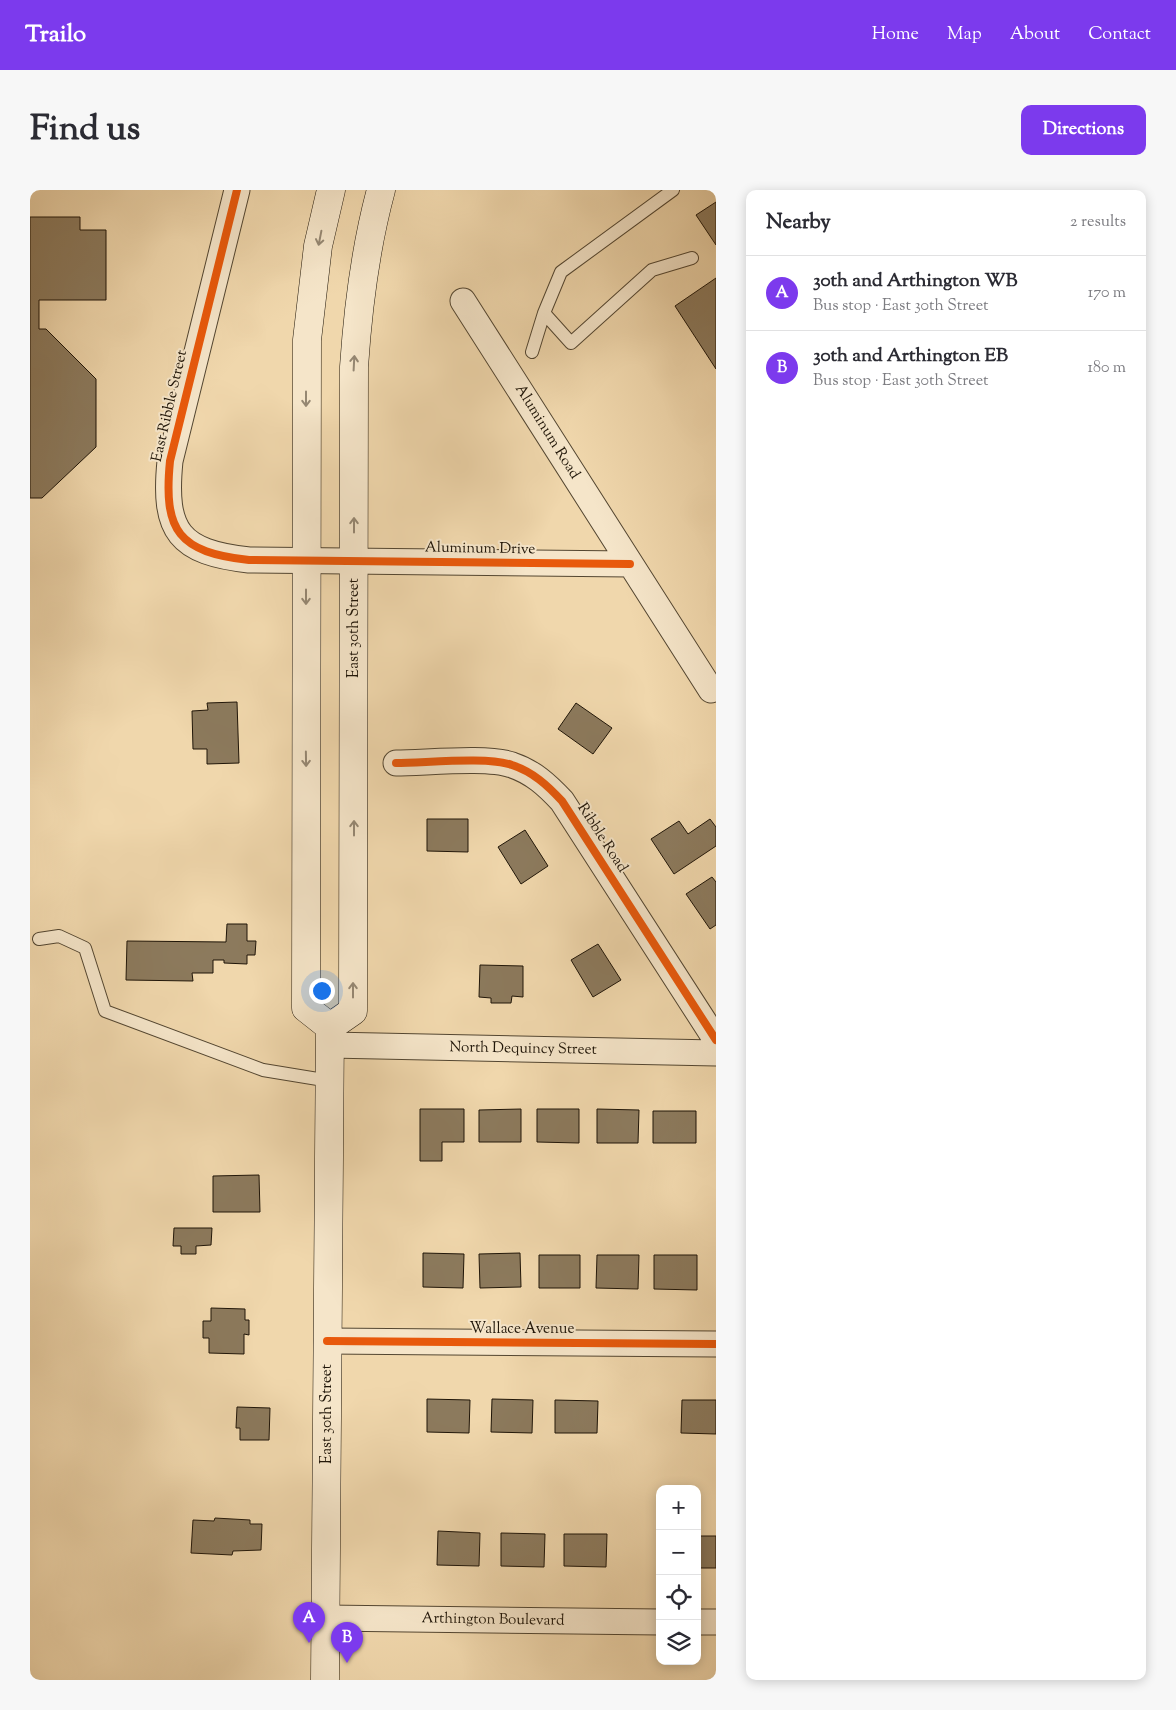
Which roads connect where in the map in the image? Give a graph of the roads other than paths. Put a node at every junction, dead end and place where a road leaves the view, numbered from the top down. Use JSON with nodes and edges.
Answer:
{"nodes":[{"id":1,"x":237,"y":190,"type":"edge"},
{"id":2,"x":331,"y":190,"type":"edge"},
{"id":3,"x":380,"y":190,"type":"edge"},
{"id":4,"x":673,"y":190,"type":"edge"},
{"id":5,"x":692,"y":258,"type":"dead end"},
{"id":6,"x":463,"y":301,"type":"dead end"},
{"id":7,"x":544,"y":313,"type":"junction"},
{"id":8,"x":532,"y":352,"type":"dead end"},
{"id":9,"x":330,"y":562,"type":"junction"},
{"id":10,"x":630,"y":564,"type":"junction"},
{"id":11,"x":711,"y":690,"type":"dead end"},
{"id":12,"x":396,"y":763,"type":"dead end"},
{"id":13,"x":39,"y":939,"type":"dead end"},
{"id":14,"x":330,"y":1036,"type":"junction"},
{"id":15,"x":716,"y":1040,"type":"edge"},
{"id":16,"x":716,"y":1053,"type":"edge"},
{"id":17,"x":330,"y":1081,"type":"junction"},
{"id":18,"x":327,"y":1341,"type":"junction"},
{"id":19,"x":716,"y":1344,"type":"edge"},
{"id":20,"x":325,"y":1618,"type":"junction"},
{"id":21,"x":656,"y":1622,"type":"edge"},
{"id":22,"x":701,"y":1622,"type":"edge"},
{"id":23,"x":716,"y":1622,"type":"edge"},
{"id":24,"x":325,"y":1680,"type":"edge"}],
"edges":[{"from":1,"to":9,"type":"street","name":"East Ribble Street"},
{"from":2,"to":9,"type":"main road","name":"East 30th Street","one_way":true},
{"from":9,"to":3,"type":"main road","name":"East 30th Street","one_way":true},
{"from":4,"to":7,"type":"lane"},
{"from":5,"to":7,"type":"lane"},
{"from":6,"to":10,"type":"street","name":"Aluminum Road"},
{"from":7,"to":8,"type":"lane"},
{"from":9,"to":10,"type":"street","name":"Aluminum Drive"},
{"from":9,"to":14,"type":"main road","name":"East 30th Street","one_way":true},
{"from":14,"to":9,"type":"main road","name":"East 30th Street","one_way":true},
{"from":10,"to":11,"type":"street"},
{"from":12,"to":15,"type":"street","name":"Ribble Road"},
{"from":13,"to":17,"type":"lane"},
{"from":14,"to":16,"type":"street","name":"North Dequincy Street"},
{"from":14,"to":17,"type":"main road","name":"East 30th Street"},
{"from":17,"to":18,"type":"main road","name":"East 30th Street"},
{"from":18,"to":19,"type":"street","name":"Wallace Avenue"},
{"from":18,"to":20,"type":"main road","name":"East 30th Street"},
{"from":20,"to":21,"type":"street","name":"Arthington Boulevard"},
{"from":20,"to":24,"type":"main road","name":"East 30th Street"},
{"from":22,"to":23,"type":"street"}]}
